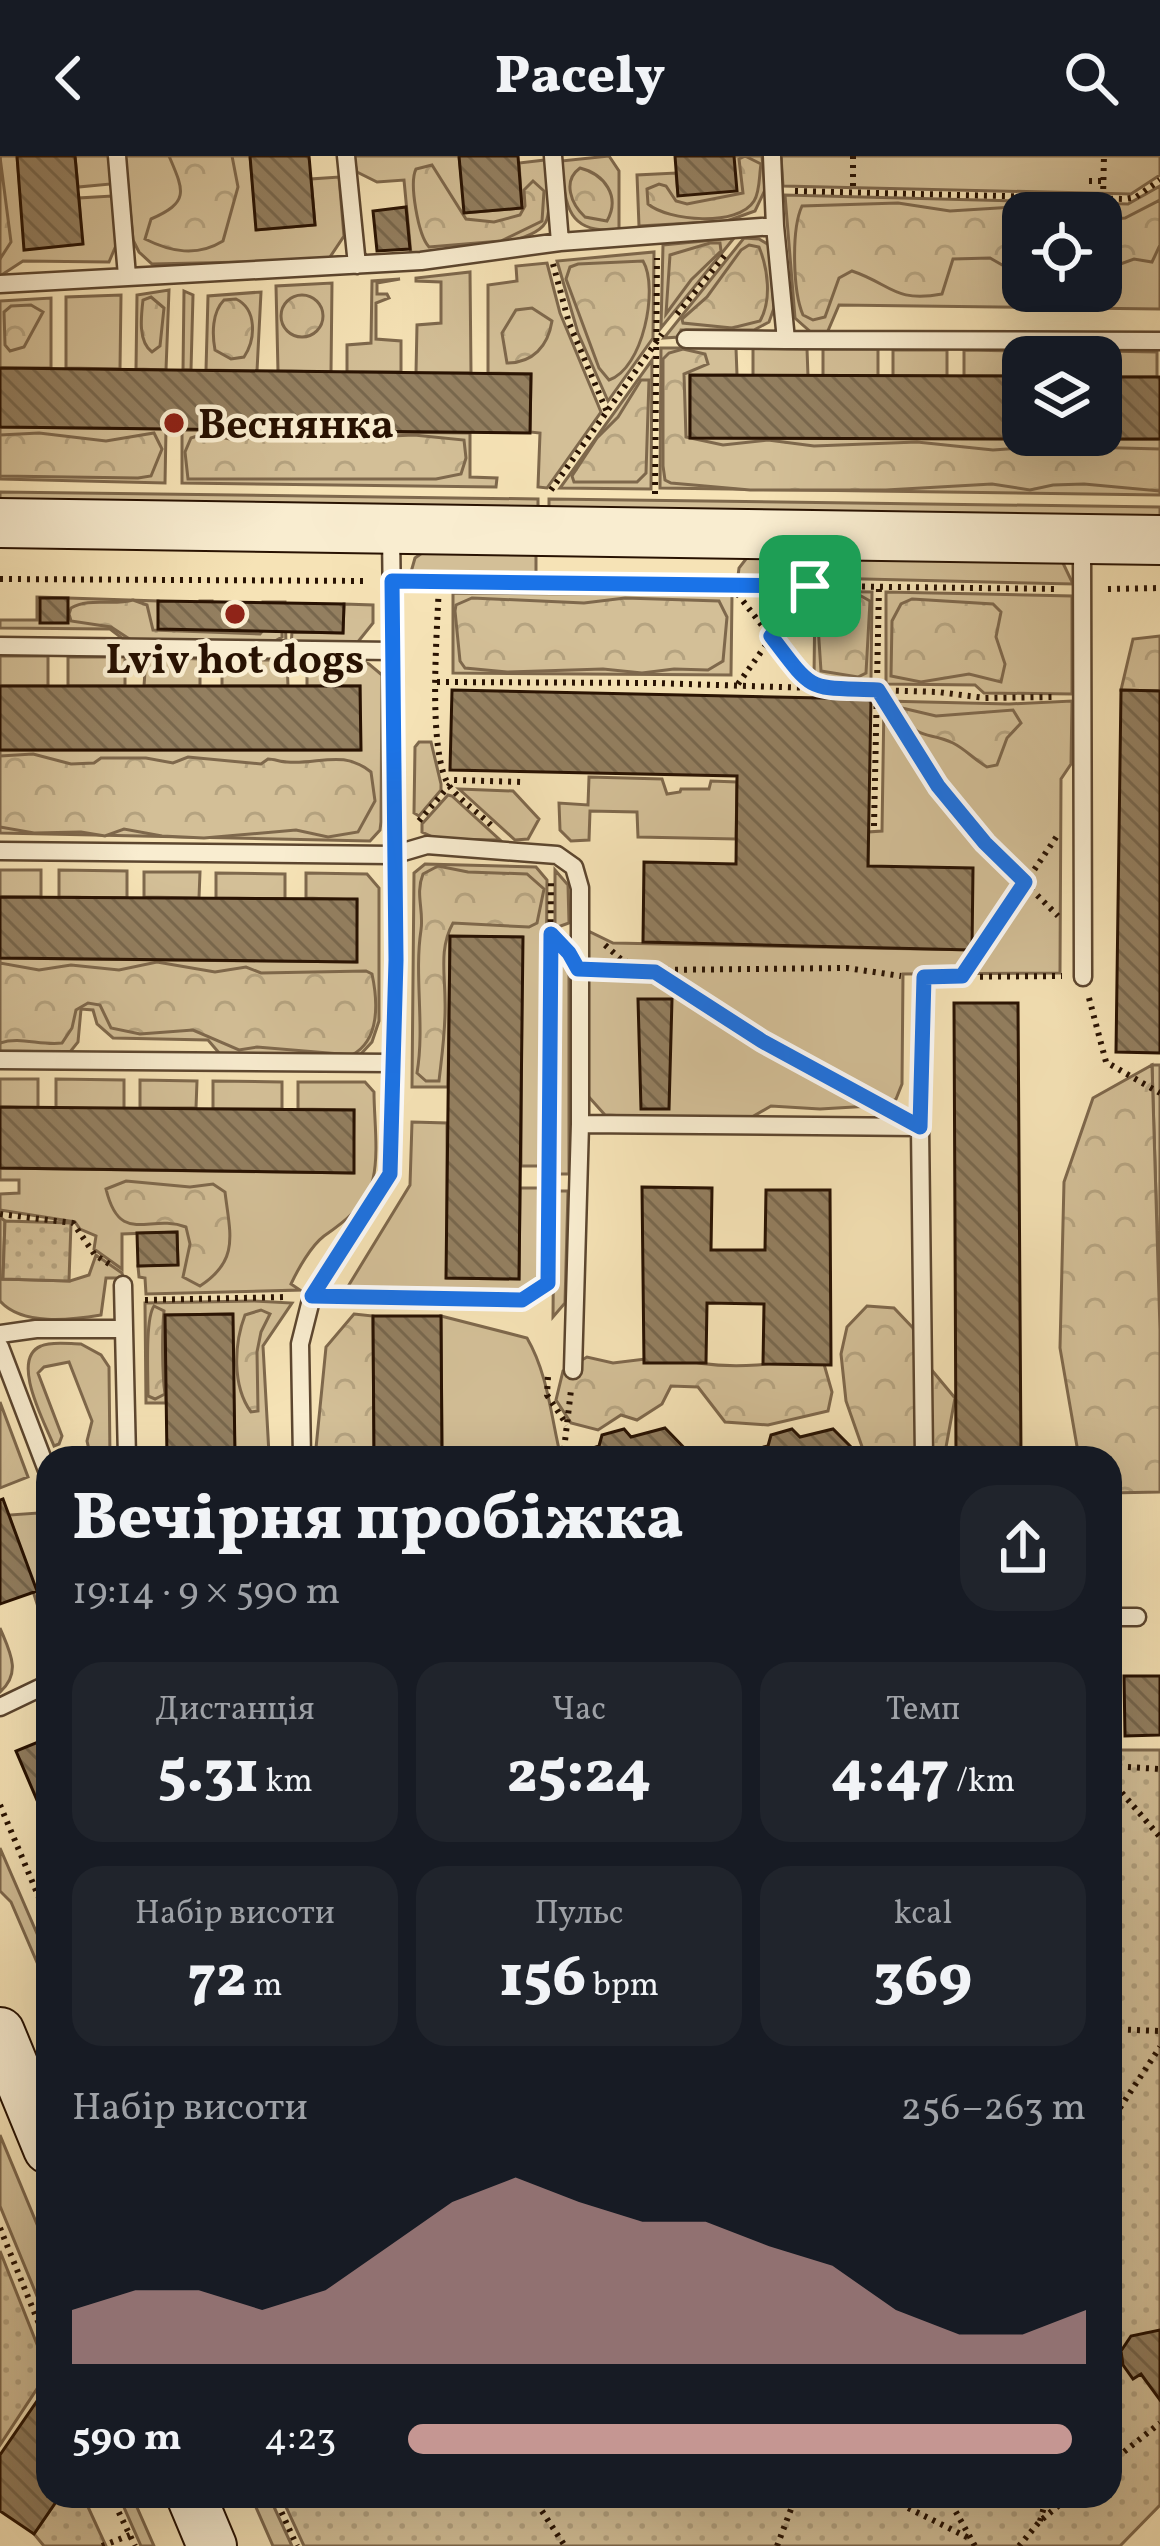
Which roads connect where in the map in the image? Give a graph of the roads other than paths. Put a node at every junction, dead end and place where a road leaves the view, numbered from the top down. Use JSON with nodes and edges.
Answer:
{"nodes":[{"id":1,"x":117,"y":156,"type":"edge"},
{"id":2,"x":346,"y":156,"type":"edge"},
{"id":3,"x":553,"y":156,"type":"edge"},
{"id":4,"x":772,"y":156,"type":"edge"},
{"id":5,"x":775,"y":226,"type":"junction"},
{"id":6,"x":554,"y":243,"type":"junction"},
{"id":7,"x":357,"y":265,"type":"junction"},
{"id":8,"x":127,"y":276,"type":"junction"},
{"id":9,"x":0,"y":284,"type":"edge"},
{"id":10,"x":686,"y":339,"type":"dead end"},
{"id":11,"x":786,"y":340,"type":"junction"},
{"id":12,"x":1160,"y":341,"type":"edge"},
{"id":13,"x":0,"y":523,"type":"edge"},
{"id":14,"x":391,"y":530,"type":"junction"},
{"id":15,"x":1082,"y":539,"type":"junction"},
{"id":16,"x":1160,"y":540,"type":"edge"},
{"id":17,"x":0,"y":646,"type":"edge"},
{"id":18,"x":393,"y":651,"type":"junction"},
{"id":19,"x":0,"y":851,"type":"edge"},
{"id":20,"x":393,"y":855,"type":"junction"},
{"id":21,"x":1083,"y":977,"type":"road end"},
{"id":22,"x":924,"y":981,"type":"road end"},
{"id":23,"x":0,"y":1060,"type":"edge"},
{"id":24,"x":392,"y":1063,"type":"junction"},
{"id":25,"x":580,"y":1124,"type":"junction"},
{"id":26,"x":920,"y":1127,"type":"junction"},
{"id":27,"x":123,"y":1292,"type":"road end"},
{"id":28,"x":124,"y":1329,"type":"junction"},
{"id":29,"x":0,"y":1334,"type":"edge"},
{"id":30,"x":0,"y":1347,"type":"edge"},
{"id":31,"x":573,"y":1370,"type":"road end"},
{"id":32,"x":38,"y":1446,"type":"edge"},
{"id":33,"x":127,"y":1446,"type":"edge"},
{"id":34,"x":302,"y":1446,"type":"edge"},
{"id":35,"x":924,"y":1446,"type":"edge"},
{"id":36,"x":1122,"y":1617,"type":"edge"},
{"id":37,"x":1137,"y":1617,"type":"dead end"},
{"id":38,"x":36,"y":1690,"type":"edge"},
{"id":39,"x":0,"y":1707,"type":"edge"},
{"id":40,"x":0,"y":2032,"type":"edge"},
{"id":41,"x":36,"y":2120,"type":"edge"},
{"id":42,"x":196,"y":2508,"type":"edge"},
{"id":43,"x":212,"y":2546,"type":"edge"}],
"edges":[{"from":1,"to":8,"type":"lane"},
{"from":2,"to":7,"type":"lane"},
{"from":3,"to":6,"type":"lane"},
{"from":4,"to":5,"type":"lane"},
{"from":5,"to":6,"type":"lane"},
{"from":5,"to":11,"type":"lane"},
{"from":6,"to":7,"type":"lane"},
{"from":7,"to":8,"type":"lane"},
{"from":8,"to":9,"type":"lane"},
{"from":10,"to":11,"type":"lane"},
{"from":11,"to":12,"type":"lane"},
{"from":13,"to":14,"type":"street"},
{"from":14,"to":15,"type":"street"},
{"from":14,"to":18,"type":"lane"},
{"from":15,"to":16,"type":"street"},
{"from":15,"to":21,"type":"lane"},
{"from":17,"to":18,"type":"lane"},
{"from":18,"to":20,"type":"lane"},
{"from":19,"to":20,"type":"lane"},
{"from":20,"to":24,"type":"lane"},
{"from":20,"to":25,"type":"lane"},
{"from":22,"to":26,"type":"lane"},
{"from":23,"to":24,"type":"lane"},
{"from":24,"to":34,"type":"lane"},
{"from":25,"to":26,"type":"lane"},
{"from":25,"to":31,"type":"lane"},
{"from":26,"to":35,"type":"lane"},
{"from":27,"to":28,"type":"lane"},
{"from":28,"to":29,"type":"lane"},
{"from":28,"to":33,"type":"lane"},
{"from":30,"to":32,"type":"lane"},
{"from":36,"to":37,"type":"lane"},
{"from":38,"to":39,"type":"lane"},
{"from":40,"to":41,"type":"street"},
{"from":42,"to":43,"type":"street"}]}
